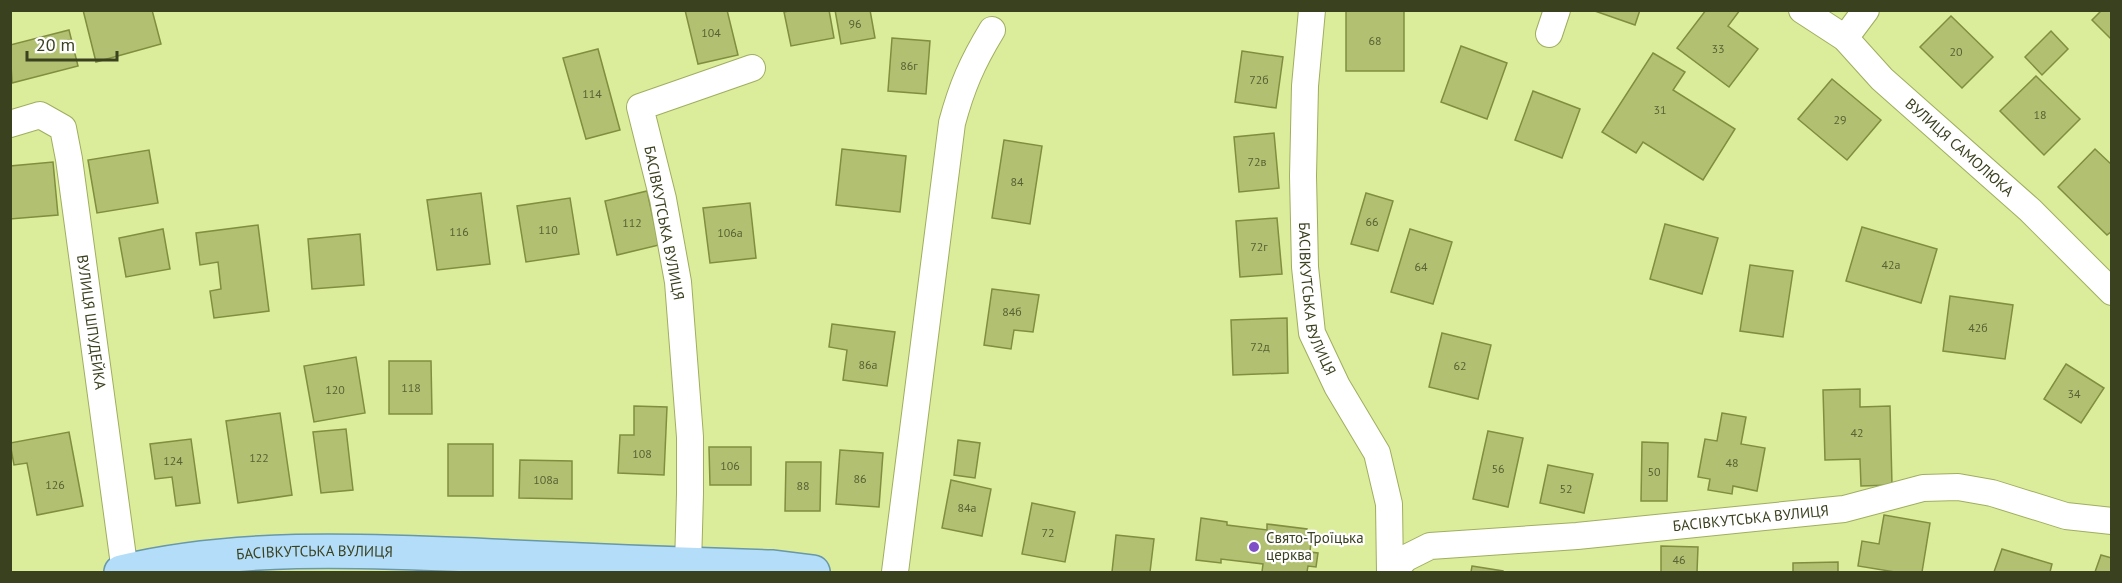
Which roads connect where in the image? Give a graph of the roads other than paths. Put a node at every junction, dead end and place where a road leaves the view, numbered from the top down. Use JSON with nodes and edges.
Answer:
{"nodes":[{"id":1,"x":1312,"y":10,"type":"edge"},
{"id":2,"x":1802,"y":10,"type":"edge"},
{"id":3,"x":1866,"y":10,"type":"edge"},
{"id":4,"x":992,"y":30,"type":"dead end"},
{"id":5,"x":1845,"y":38,"type":"junction"},
{"id":6,"x":752,"y":68,"type":"dead end"},
{"id":7,"x":10,"y":124,"type":"edge"},
{"id":8,"x":2112,"y":292,"type":"edge"},
{"id":9,"x":2112,"y":521,"type":"edge"},
{"id":10,"x":688,"y":565,"type":"junction"},
{"id":11,"x":123,"y":572,"type":"edge"},
{"id":12,"x":813,"y":573,"type":"edge"},
{"id":13,"x":895,"y":573,"type":"edge"},
{"id":14,"x":1391,"y":573,"type":"edge"}],
"edges":[{"from":1,"to":14,"type":"street","name":"БАСІВКУТСЬКА ВУЛИЦЯ"},
{"from":2,"to":5,"type":"street","name":"ВУЛИЦЯ САМОЛЮКА"},
{"from":3,"to":5,"type":"street"},
{"from":4,"to":13,"type":"street"},
{"from":5,"to":8,"type":"street","name":"ВУЛИЦЯ САМОЛЮКА"},
{"from":6,"to":10,"type":"street","name":"БАСІВКУТСЬКА ВУЛИЦЯ"},
{"from":7,"to":11,"type":"street","name":"ВУЛИЦЯ ШПУДЕЙКА"},
{"from":9,"to":14,"type":"street","name":"БАСІВКУТСЬКА ВУЛИЦЯ"},
{"from":10,"to":11,"type":"main road","name":"БАСІВКУТСЬКА ВУЛИЦЯ"},
{"from":10,"to":12,"type":"main road","name":"БАСІВКУТСЬКА ВУЛИЦЯ"}]}
